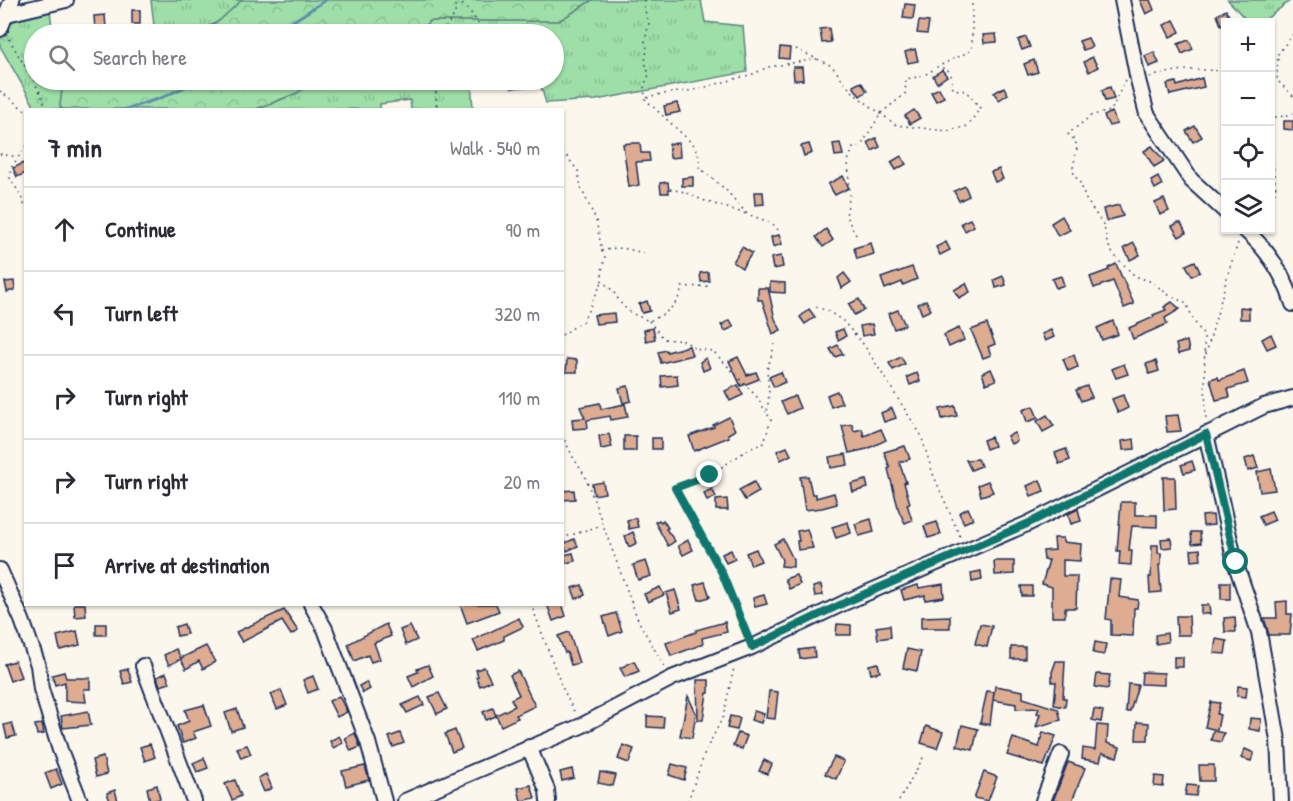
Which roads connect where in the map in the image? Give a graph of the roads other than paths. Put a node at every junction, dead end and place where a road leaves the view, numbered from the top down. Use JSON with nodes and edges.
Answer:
{"nodes":[{"id":1,"x":12,"y":0,"type":"edge"},
{"id":2,"x":66,"y":0,"type":"edge"},
{"id":3,"x":1122,"y":0,"type":"edge"},
{"id":4,"x":7,"y":14,"type":"junction"},
{"id":5,"x":4,"y":32,"type":"edge"},
{"id":6,"x":1221,"y":207,"type":"edge"},
{"id":7,"x":1245,"y":234,"type":"edge"},
{"id":8,"x":1293,"y":304,"type":"edge"},
{"id":9,"x":1293,"y":399,"type":"edge"},
{"id":10,"x":1206,"y":434,"type":"junction"},
{"id":11,"x":0,"y":570,"type":"edge"},
{"id":12,"x":313,"y":606,"type":"edge"},
{"id":13,"x":143,"y":666,"type":"dead end"},
{"id":14,"x":529,"y":747,"type":"junction"},
{"id":15,"x":1061,"y":754,"type":"dead end"},
{"id":16,"x":81,"y":801,"type":"edge"},
{"id":17,"x":194,"y":801,"type":"edge"},
{"id":18,"x":384,"y":801,"type":"edge"},
{"id":19,"x":405,"y":801,"type":"edge"},
{"id":20,"x":548,"y":801,"type":"edge"},
{"id":21,"x":1043,"y":801,"type":"edge"},
{"id":22,"x":1281,"y":801,"type":"edge"}],
"edges":[{"from":1,"to":4,"type":"street"},
{"from":2,"to":4,"type":"street"},
{"from":3,"to":6,"type":"street"},
{"from":4,"to":5,"type":"street"},
{"from":7,"to":8,"type":"street"},
{"from":9,"to":10,"type":"street"},
{"from":10,"to":14,"type":"street"},
{"from":10,"to":22,"type":"street"},
{"from":11,"to":16,"type":"street"},
{"from":12,"to":18,"type":"street"},
{"from":13,"to":17,"type":"street"},
{"from":14,"to":19,"type":"street"},
{"from":14,"to":20,"type":"street"},
{"from":15,"to":21,"type":"street"}]}
